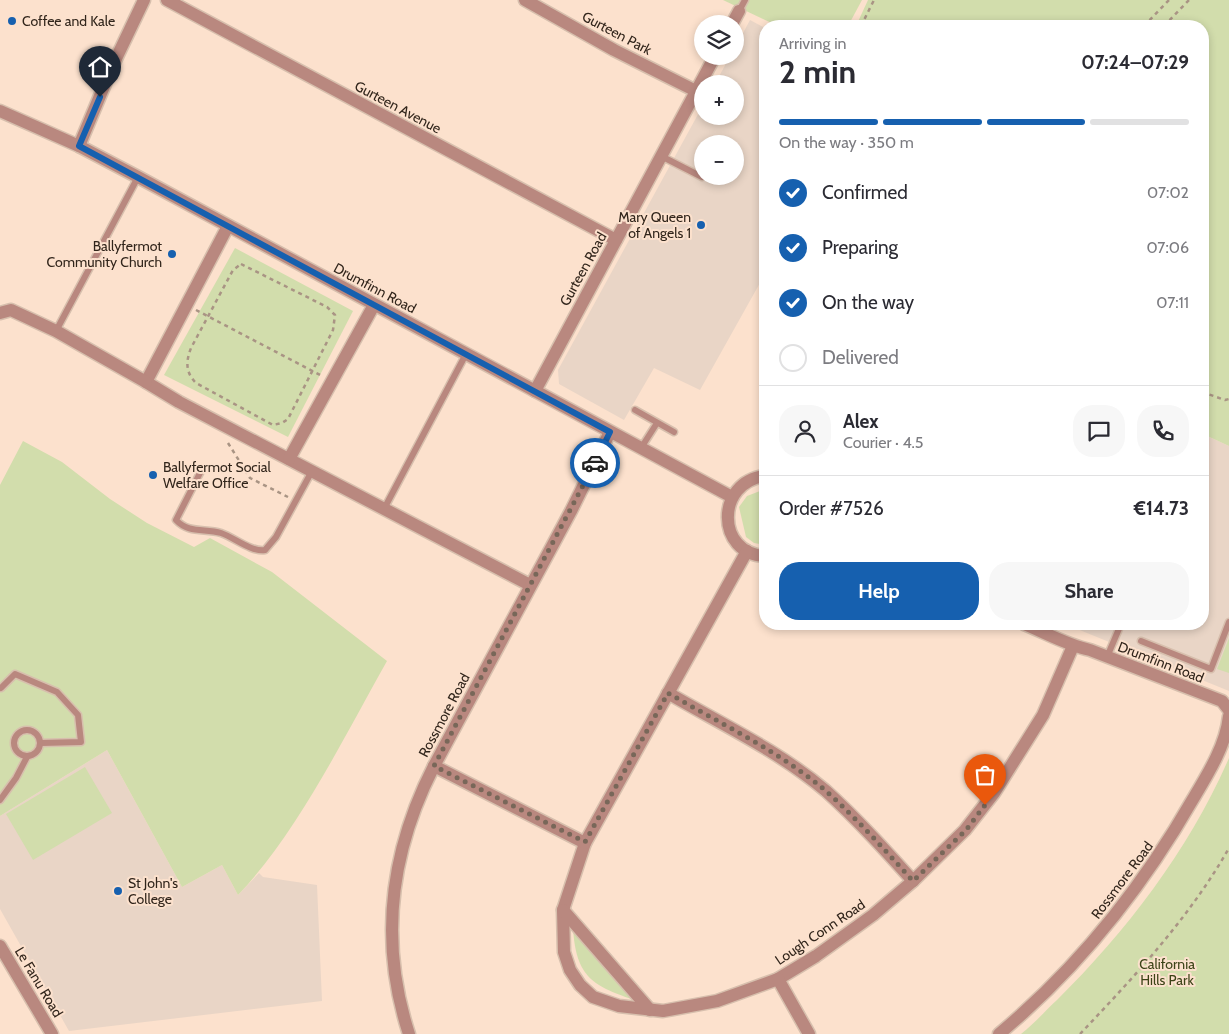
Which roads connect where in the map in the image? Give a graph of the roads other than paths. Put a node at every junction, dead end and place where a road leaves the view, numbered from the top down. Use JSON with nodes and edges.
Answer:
{"nodes":[{"id":1,"x":144,"y":0,"type":"edge"},
{"id":2,"x":167,"y":0,"type":"edge"},
{"id":3,"x":525,"y":0,"type":"edge"},
{"id":4,"x":694,"y":90,"type":"edge"},
{"id":5,"x":694,"y":95,"type":"edge"},
{"id":6,"x":0,"y":111,"type":"edge"},
{"id":7,"x":79,"y":146,"type":"junction"},
{"id":8,"x":661,"y":156,"type":"junction"},
{"id":9,"x":694,"y":173,"type":"edge"},
{"id":10,"x":138,"y":177,"type":"junction"},
{"id":11,"x":228,"y":226,"type":"junction"},
{"id":12,"x":616,"y":240,"type":"junction"},
{"id":13,"x":374,"y":305,"type":"junction"},
{"id":14,"x":0,"y":313,"type":"edge"},
{"id":15,"x":56,"y":331,"type":"junction"},
{"id":16,"x":466,"y":354,"type":"junction"},
{"id":17,"x":146,"y":382,"type":"junction"},
{"id":18,"x":535,"y":391,"type":"junction"},
{"id":19,"x":635,"y":410,"type":"dead end"},
{"id":20,"x":658,"y":423,"type":"junction"},
{"id":21,"x":610,"y":432,"type":"junction"},
{"id":22,"x":674,"y":432,"type":"dead end"},
{"id":23,"x":641,"y":448,"type":"junction"},
{"id":24,"x":289,"y":459,"type":"junction"},
{"id":25,"x":201,"y":471,"type":"dead end"},
{"id":26,"x":312,"y":471,"type":"junction"},
{"id":27,"x":759,"y":478,"type":"edge"},
{"id":28,"x":732,"y":497,"type":"junction"},
{"id":29,"x":384,"y":510,"type":"junction"},
{"id":30,"x":747,"y":551,"type":"junction"},
{"id":31,"x":759,"y":554,"type":"edge"},
{"id":32,"x":530,"y":585,"type":"junction"},
{"id":33,"x":1229,"y":622,"type":"edge"},
{"id":34,"x":1039,"y":630,"type":"edge"},
{"id":35,"x":1118,"y":630,"type":"edge"},
{"id":36,"x":1142,"y":641,"type":"dead end"},
{"id":37,"x":1073,"y":646,"type":"junction"},
{"id":38,"x":1107,"y":657,"type":"junction"},
{"id":39,"x":1,"y":688,"type":"edge"},
{"id":40,"x":668,"y":693,"type":"junction"},
{"id":41,"x":1229,"y":710,"type":"edge"},
{"id":42,"x":1229,"y":716,"type":"edge"},
{"id":43,"x":41,"y":743,"type":"junction"},
{"id":44,"x":26,"y":757,"type":"junction"},
{"id":45,"x":434,"y":766,"type":"junction"},
{"id":46,"x":0,"y":800,"type":"edge"},
{"id":47,"x":585,"y":842,"type":"junction"},
{"id":48,"x":913,"y":881,"type":"junction"},
{"id":49,"x":563,"y":910,"type":"junction"},
{"id":50,"x":0,"y":946,"type":"edge"},
{"id":51,"x":778,"y":979,"type":"junction"},
{"id":52,"x":650,"y":1010,"type":"junction"},
{"id":53,"x":52,"y":1034,"type":"edge"},
{"id":54,"x":409,"y":1034,"type":"edge"},
{"id":55,"x":809,"y":1034,"type":"edge"},
{"id":56,"x":998,"y":1034,"type":"edge"}],
"edges":[{"from":1,"to":7,"type":"street"},
{"from":2,"to":12,"type":"street","name":"Gurteen Avenue"},
{"from":3,"to":4,"type":"street","name":"Gurteen Park"},
{"from":5,"to":8,"type":"street","name":"Gurteen Road"},
{"from":6,"to":7,"type":"street","name":"Drumfinn Road"},
{"from":7,"to":10,"type":"street","name":"Drumfinn Road"},
{"from":8,"to":9,"type":"lane"},
{"from":8,"to":12,"type":"street","name":"Gurteen Road"},
{"from":10,"to":11,"type":"street","name":"Drumfinn Road"},
{"from":10,"to":15,"type":"lane"},
{"from":11,"to":13,"type":"street","name":"Drumfinn Road"},
{"from":11,"to":17,"type":"street"},
{"from":12,"to":18,"type":"street","name":"Gurteen Road"},
{"from":13,"to":16,"type":"street","name":"Drumfinn Road"},
{"from":13,"to":24,"type":"street"},
{"from":14,"to":15,"type":"street"},
{"from":15,"to":17,"type":"street"},
{"from":16,"to":18,"type":"street","name":"Drumfinn Road"},
{"from":16,"to":29,"type":"lane"},
{"from":17,"to":24,"type":"street"},
{"from":18,"to":21,"type":"street","name":"Drumfinn Road"},
{"from":19,"to":20,"type":"lane"},
{"from":20,"to":22,"type":"lane"},
{"from":20,"to":23,"type":"lane"},
{"from":21,"to":23,"type":"street","name":"Drumfinn Road"},
{"from":21,"to":32,"type":"street","name":"Rossmore Road"},
{"from":23,"to":28,"type":"street","name":"Drumfinn Road"},
{"from":24,"to":26,"type":"street"},
{"from":25,"to":26,"type":"lane"},
{"from":26,"to":29,"type":"street"},
{"from":27,"to":28,"type":"street"},
{"from":28,"to":30,"type":"street"},
{"from":29,"to":32,"type":"street"},
{"from":30,"to":31,"type":"street"},
{"from":30,"to":40,"type":"street","name":"Lough Conn Road"},
{"from":32,"to":45,"type":"street","name":"Rossmore Road"},
{"from":33,"to":36,"type":"lane"},
{"from":34,"to":37,"type":"street","name":"Drumfinn Road"},
{"from":35,"to":38,"type":"lane"},
{"from":37,"to":38,"type":"street","name":"Drumfinn Road"},
{"from":37,"to":48,"type":"street","name":"Lough Conn Road"},
{"from":38,"to":41,"type":"street","name":"Drumfinn Road"},
{"from":39,"to":43,"type":"lane"},
{"from":40,"to":47,"type":"street","name":"Lough Conn Road"},
{"from":40,"to":48,"type":"street"},
{"from":42,"to":56,"type":"street","name":"Rossmore Road"},
{"from":43,"to":44,"type":"lane"},
{"from":43,"to":44,"type":"lane"},
{"from":44,"to":46,"type":"lane"},
{"from":45,"to":47,"type":"street"},
{"from":45,"to":54,"type":"street","name":"Rossmore Road"},
{"from":47,"to":49,"type":"street","name":"Lough Conn Road"},
{"from":48,"to":51,"type":"street","name":"Lough Conn Road"},
{"from":49,"to":52,"type":"street"},
{"from":49,"to":52,"type":"street","name":"Lough Conn Road"},
{"from":50,"to":53,"type":"street","name":"Le Fanu Road"},
{"from":51,"to":52,"type":"street","name":"Lough Conn Road"},
{"from":51,"to":55,"type":"street"}]}
